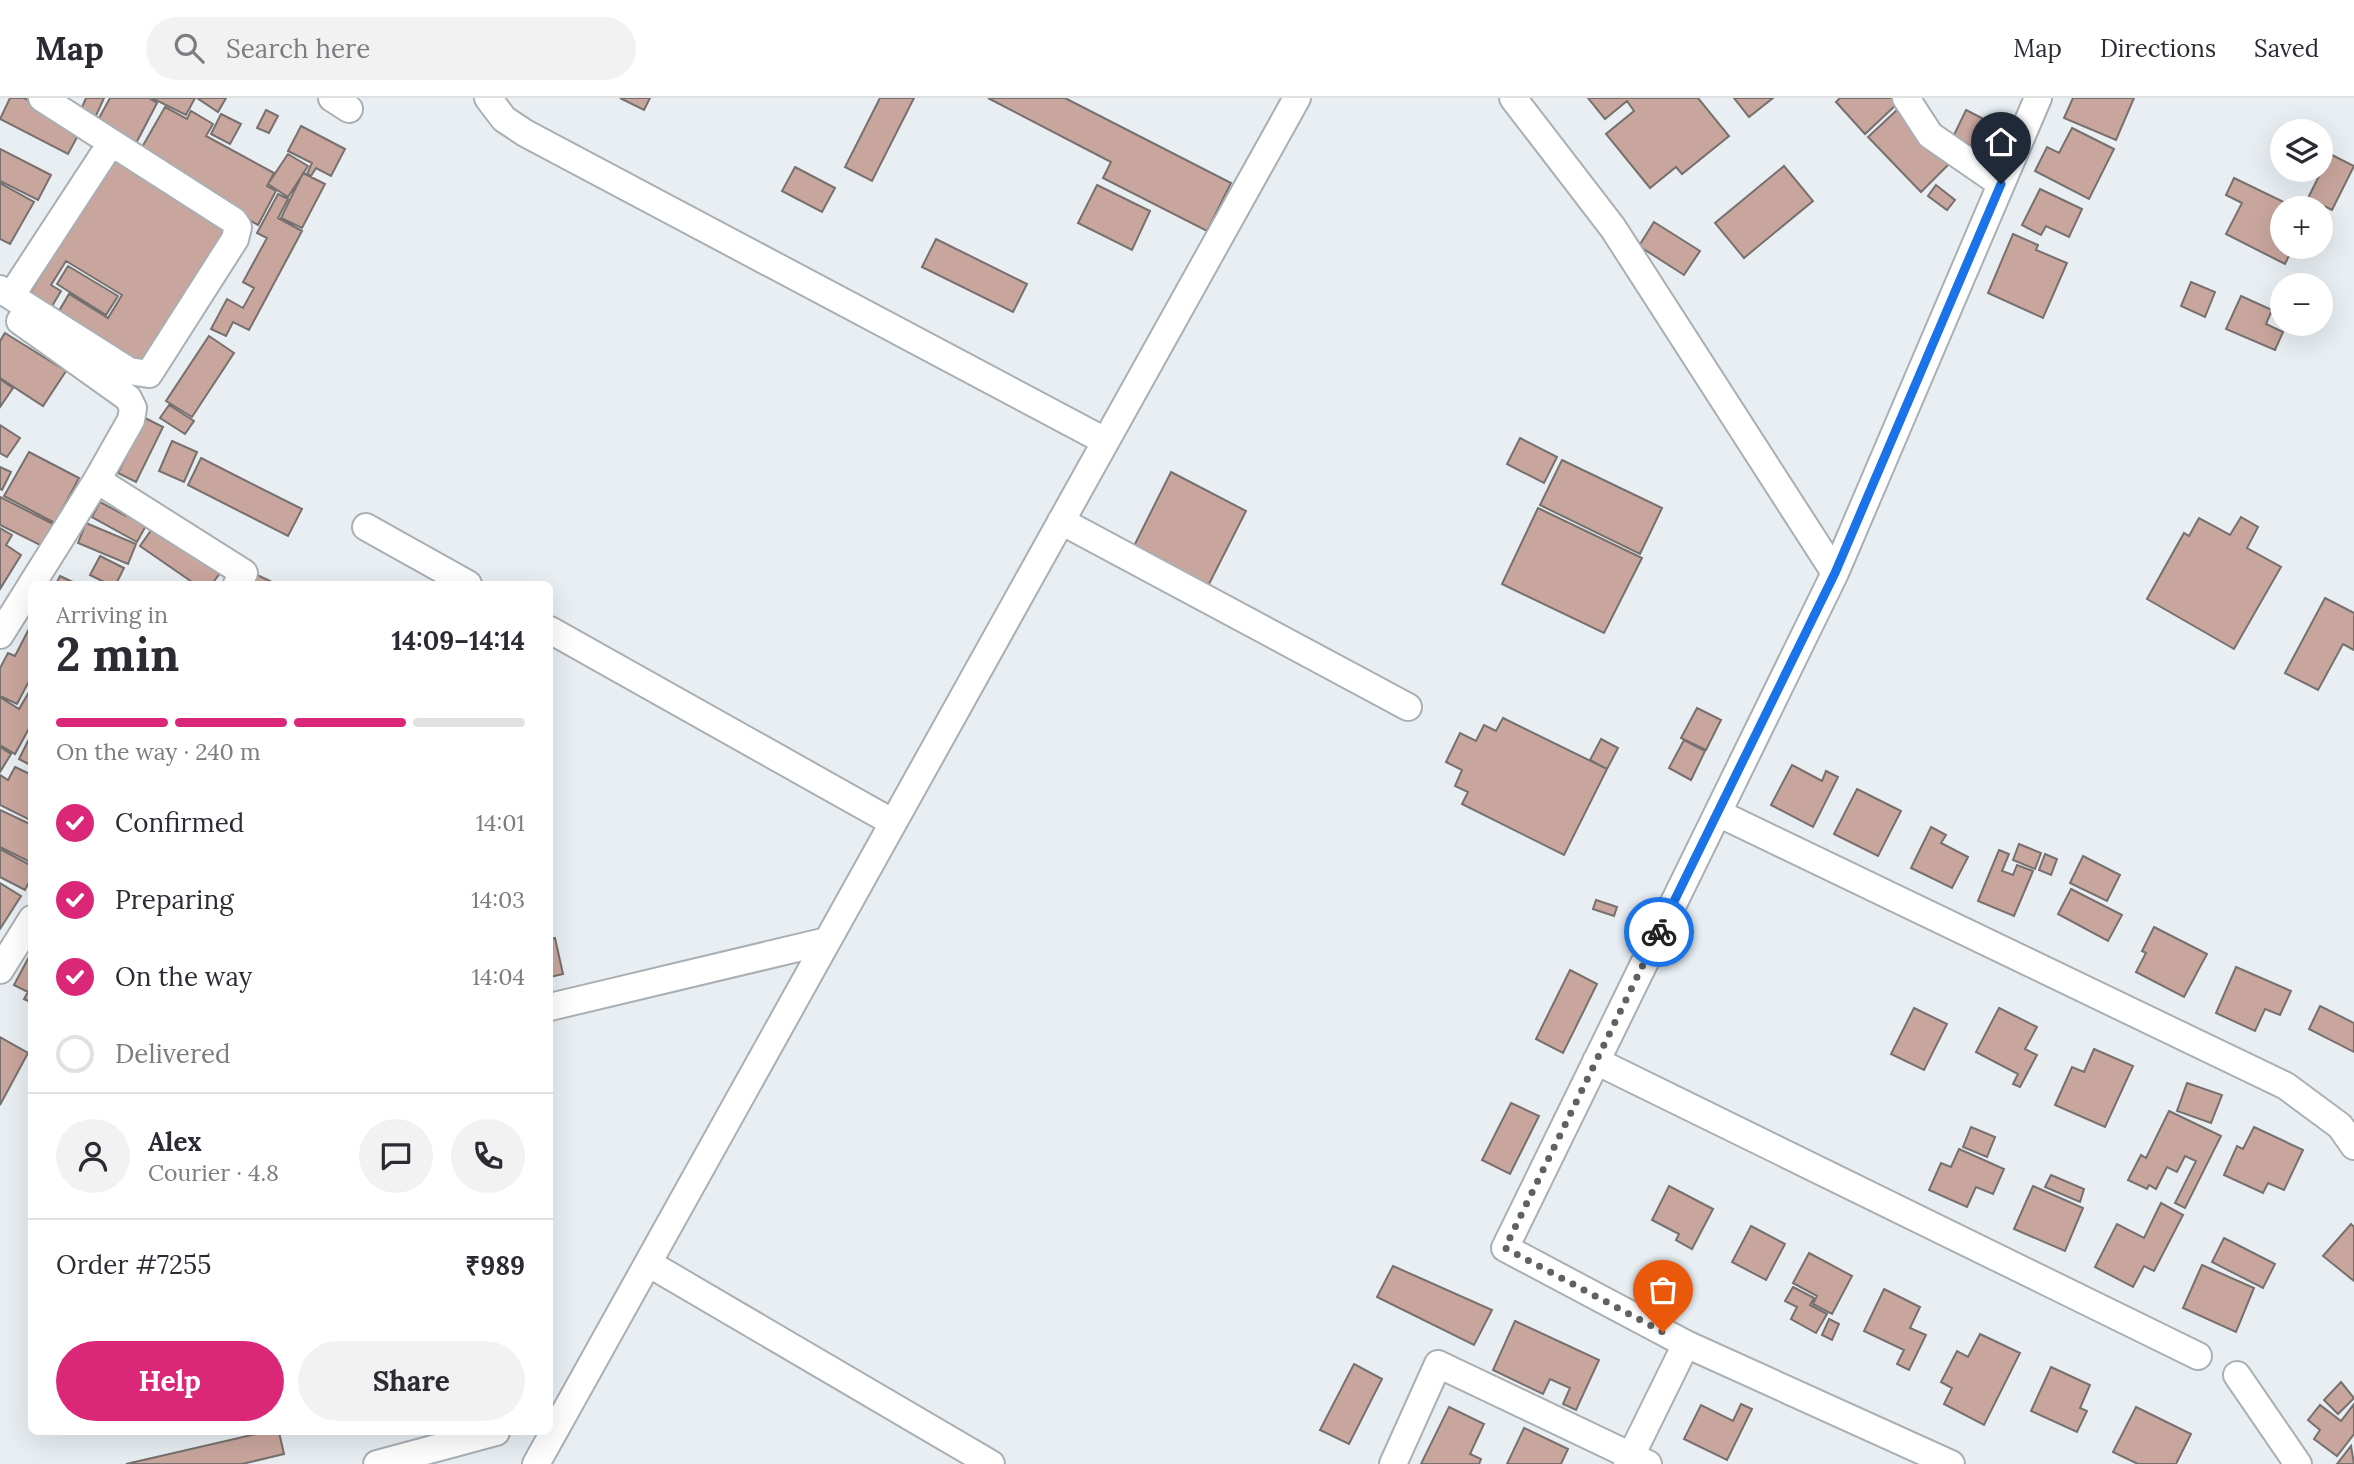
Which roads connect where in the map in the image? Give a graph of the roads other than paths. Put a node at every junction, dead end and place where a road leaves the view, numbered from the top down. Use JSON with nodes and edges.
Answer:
{"nodes":[{"id":1,"x":488,"y":98,"type":"edge"},
{"id":2,"x":1297,"y":98,"type":"edge"},
{"id":3,"x":1513,"y":98,"type":"edge"},
{"id":4,"x":1906,"y":98,"type":"edge"},
{"id":5,"x":2038,"y":98,"type":"edge"},
{"id":6,"x":49,"y":100,"type":"edge"},
{"id":7,"x":111,"y":143,"type":"junction"},
{"id":8,"x":2001,"y":184,"type":"junction"},
{"id":9,"x":3,"y":302,"type":"edge"},
{"id":10,"x":1105,"y":441,"type":"junction"},
{"id":11,"x":97,"y":480,"type":"junction"},
{"id":12,"x":1061,"y":521,"type":"junction"},
{"id":13,"x":366,"y":527,"type":"dead end"},
{"id":14,"x":1835,"y":573,"type":"junction"},
{"id":15,"x":34,"y":581,"type":"edge"},
{"id":16,"x":239,"y":581,"type":"edge"},
{"id":17,"x":463,"y":581,"type":"edge"},
{"id":18,"x":28,"y":590,"type":"edge"},
{"id":19,"x":553,"y":632,"type":"edge"},
{"id":20,"x":0,"y":635,"type":"edge"},
{"id":21,"x":1408,"y":707,"type":"dead end"},
{"id":22,"x":1718,"y":813,"type":"junction"},
{"id":23,"x":892,"y":822,"type":"junction"},
{"id":24,"x":28,"y":925,"type":"edge"},
{"id":25,"x":827,"y":942,"type":"junction"},
{"id":26,"x":0,"y":970,"type":"edge"},
{"id":27,"x":553,"y":1006,"type":"edge"},
{"id":28,"x":1596,"y":1061,"type":"junction"},
{"id":29,"x":2354,"y":1146,"type":"edge"},
{"id":30,"x":648,"y":1262,"type":"junction"},
{"id":31,"x":1686,"y":1344,"type":"junction"},
{"id":32,"x":2198,"y":1356,"type":"dead end"},
{"id":33,"x":2237,"y":1375,"type":"dead end"},
{"id":34,"x":554,"y":1425,"type":"edge"},
{"id":35,"x":485,"y":1435,"type":"edge"},
{"id":36,"x":549,"y":1435,"type":"edge"},
{"id":37,"x":1635,"y":1461,"type":"edge"},
{"id":38,"x":377,"y":1464,"type":"edge"},
{"id":39,"x":536,"y":1464,"type":"edge"},
{"id":40,"x":991,"y":1464,"type":"edge"},
{"id":41,"x":1394,"y":1464,"type":"edge"},
{"id":42,"x":1951,"y":1464,"type":"edge"},
{"id":43,"x":2298,"y":1464,"type":"edge"}],
"edges":[{"from":1,"to":10,"type":"street"},
{"from":2,"to":10,"type":"street"},
{"from":3,"to":14,"type":"street"},
{"from":4,"to":8,"type":"street"},
{"from":5,"to":8,"type":"street"},
{"from":6,"to":7,"type":"street"},
{"from":7,"to":9,"type":"street"},
{"from":7,"to":9,"type":"street"},
{"from":8,"to":14,"type":"street"},
{"from":9,"to":11,"type":"street"},
{"from":10,"to":12,"type":"street"},
{"from":11,"to":15,"type":"street"},
{"from":11,"to":16,"type":"street"},
{"from":12,"to":21,"type":"street"},
{"from":12,"to":23,"type":"street"},
{"from":13,"to":17,"type":"street"},
{"from":14,"to":22,"type":"street"},
{"from":18,"to":20,"type":"street"},
{"from":19,"to":23,"type":"street"},
{"from":22,"to":28,"type":"street"},
{"from":22,"to":29,"type":"street"},
{"from":23,"to":25,"type":"street"},
{"from":24,"to":26,"type":"street"},
{"from":25,"to":27,"type":"street"},
{"from":25,"to":30,"type":"street"},
{"from":28,"to":31,"type":"street"},
{"from":28,"to":32,"type":"street"},
{"from":30,"to":34,"type":"street"},
{"from":30,"to":40,"type":"street"},
{"from":31,"to":37,"type":"street"},
{"from":31,"to":42,"type":"street"},
{"from":33,"to":43,"type":"street"},
{"from":35,"to":38,"type":"street"},
{"from":36,"to":39,"type":"street"},
{"from":37,"to":41,"type":"street"}]}
